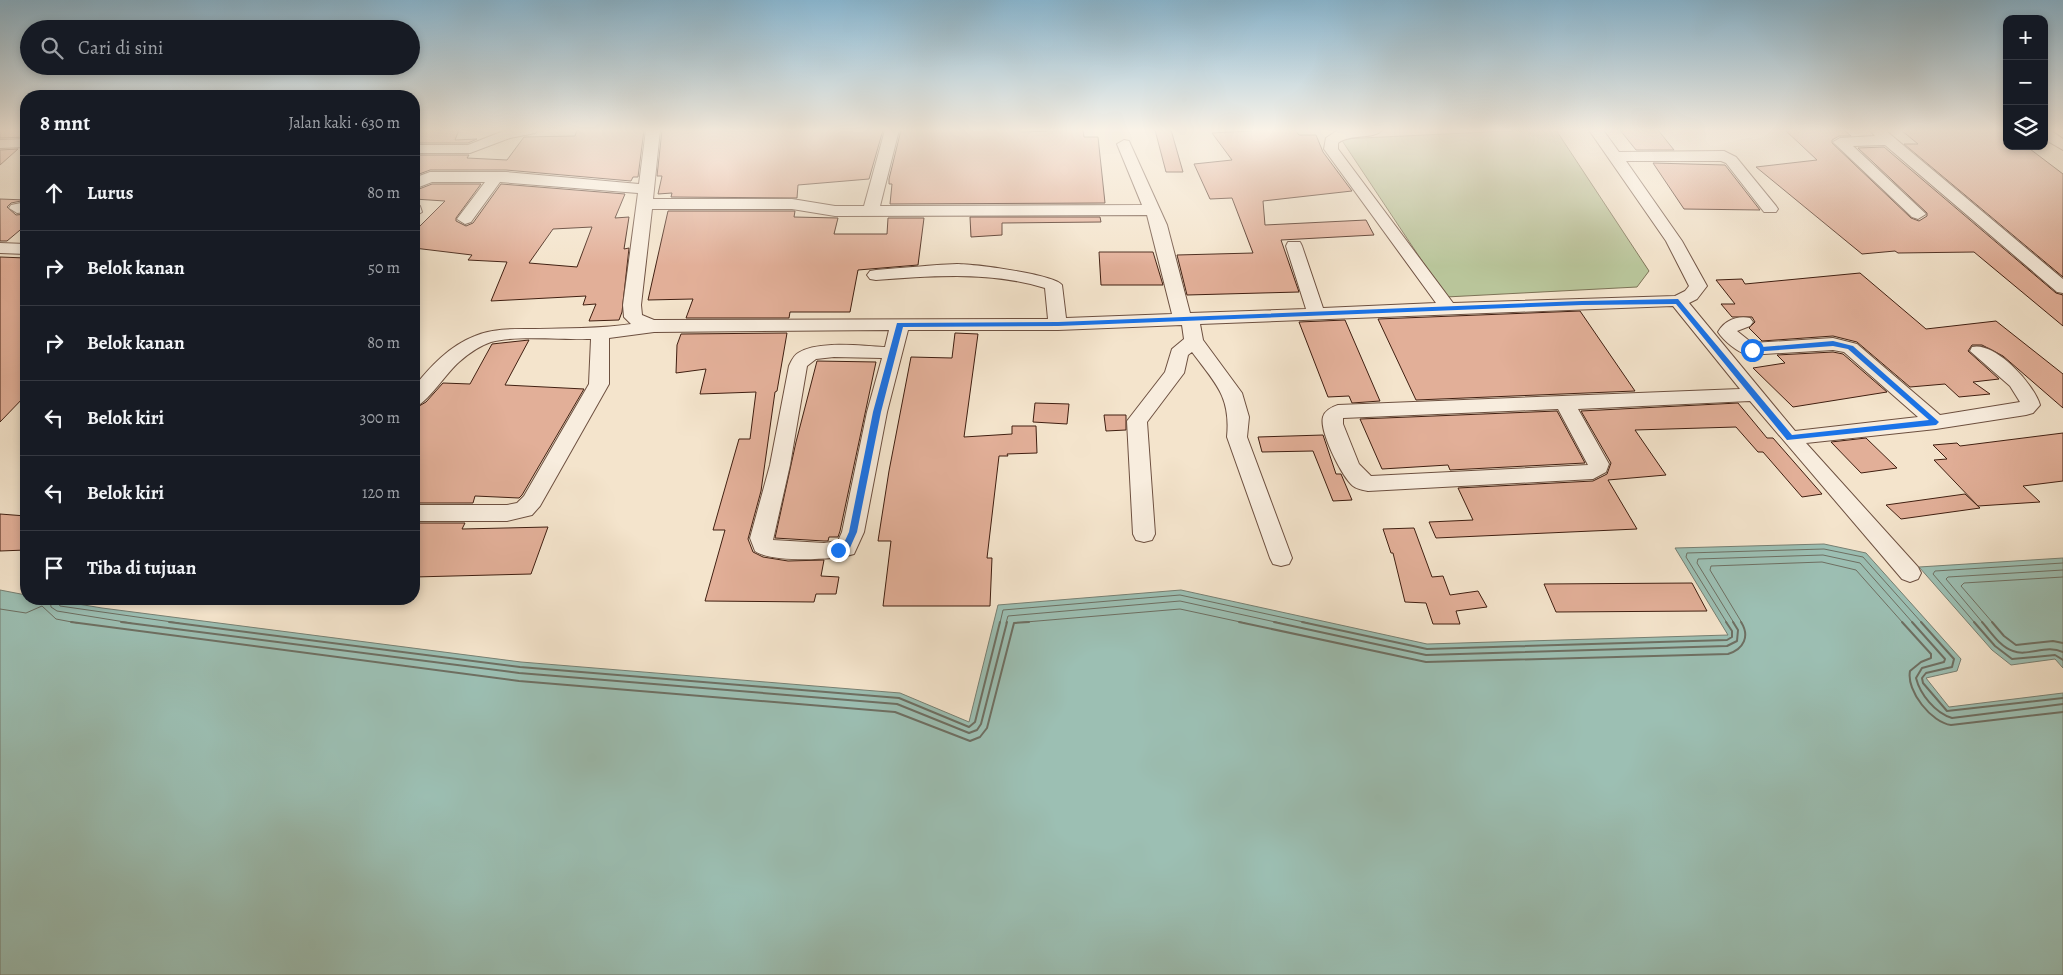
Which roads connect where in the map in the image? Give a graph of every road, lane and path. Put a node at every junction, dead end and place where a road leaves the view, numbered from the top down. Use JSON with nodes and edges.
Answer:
{"nodes":[{"id":1,"x":647,"y":176,"type":"edge"},
{"id":2,"x":880,"y":176,"type":"edge"},
{"id":3,"x":1137,"y":176,"type":"edge"},
{"id":4,"x":1350,"y":176,"type":"edge"},
{"id":5,"x":1629,"y":176,"type":"edge"},
{"id":6,"x":1743,"y":176,"type":"edge"},
{"id":7,"x":1876,"y":176,"type":"edge"},
{"id":8,"x":1931,"y":176,"type":"edge"},
{"id":9,"x":496,"y":177,"type":"junction"},
{"id":10,"x":420,"y":179,"type":"edge"},
{"id":11,"x":645,"y":196,"type":"junction"},
{"id":12,"x":1770,"y":209,"type":"dead end"},
{"id":13,"x":872,"y":210,"type":"junction"},
{"id":14,"x":1151,"y":210,"type":"junction"},
{"id":15,"x":1918,"y":214,"type":"dead end"},
{"id":16,"x":465,"y":219,"type":"dead end"},
{"id":17,"x":1294,"y":246,"type":"dead end"},
{"id":18,"x":0,"y":248,"type":"edge"},
{"id":19,"x":20,"y":249,"type":"edge"},
{"id":20,"x":876,"y":275,"type":"dead end"},
{"id":21,"x":2063,"y":288,"type":"edge"},
{"id":22,"x":1678,"y":302,"type":"junction"},
{"id":23,"x":1448,"y":308,"type":"junction"},
{"id":24,"x":1316,"y":313,"type":"junction"},
{"id":25,"x":1186,"y":319,"type":"junction"},
{"id":26,"x":1744,"y":322,"type":"dead end"},
{"id":27,"x":1058,"y":324,"type":"junction"},
{"id":28,"x":900,"y":325,"type":"junction"},
{"id":29,"x":654,"y":326,"type":"junction"},
{"id":30,"x":600,"y":334,"type":"junction"},
{"id":31,"x":1194,"y":341,"type":"junction"},
{"id":32,"x":1979,"y":351,"type":"dead end"},
{"id":33,"x":891,"y":353,"type":"junction"},
{"id":34,"x":420,"y":393,"type":"edge"},
{"id":35,"x":1753,"y":395,"type":"junction"},
{"id":36,"x":1564,"y":402,"type":"junction"},
{"id":37,"x":1936,"y":422,"type":"junction"},
{"id":38,"x":1790,"y":438,"type":"junction"},
{"id":39,"x":420,"y":513,"type":"edge"},
{"id":40,"x":1144,"y":534,"type":"dead end"},
{"id":41,"x":1281,"y":558,"type":"dead end"},
{"id":42,"x":1910,"y":573,"type":"dead end"}],
"edges":[{"from":1,"to":11,"type":"street"},
{"from":2,"to":13,"type":"street"},
{"from":3,"to":14,"type":"street"},
{"from":4,"to":23,"type":"street"},
{"from":5,"to":22,"type":"street"},
{"from":6,"to":12,"type":"street"},
{"from":7,"to":15,"type":"street"},
{"from":8,"to":21,"type":"street"},
{"from":9,"to":10,"type":"street"},
{"from":9,"to":11,"type":"street"},
{"from":9,"to":16,"type":"street"},
{"from":11,"to":13,"type":"street"},
{"from":11,"to":29,"type":"street"},
{"from":13,"to":14,"type":"street"},
{"from":14,"to":25,"type":"street"},
{"from":17,"to":24,"type":"street"},
{"from":18,"to":19,"type":"street"},
{"from":20,"to":27,"type":"street"},
{"from":22,"to":23,"type":"street"},
{"from":22,"to":35,"type":"street"},
{"from":23,"to":24,"type":"street"},
{"from":24,"to":25,"type":"street"},
{"from":25,"to":27,"type":"street"},
{"from":25,"to":31,"type":"street"},
{"from":26,"to":37,"type":"street"},
{"from":27,"to":28,"type":"street"},
{"from":28,"to":29,"type":"street"},
{"from":28,"to":33,"type":"street"},
{"from":29,"to":30,"type":"street"},
{"from":30,"to":34,"type":"street"},
{"from":30,"to":39,"type":"street"},
{"from":31,"to":40,"type":"street"},
{"from":31,"to":41,"type":"street"},
{"from":32,"to":37,"type":"street"},
{"from":33,"to":33,"type":"street"},
{"from":35,"to":36,"type":"street"},
{"from":35,"to":38,"type":"street"},
{"from":36,"to":36,"type":"street"},
{"from":37,"to":38,"type":"street"},
{"from":38,"to":42,"type":"street"}]}
